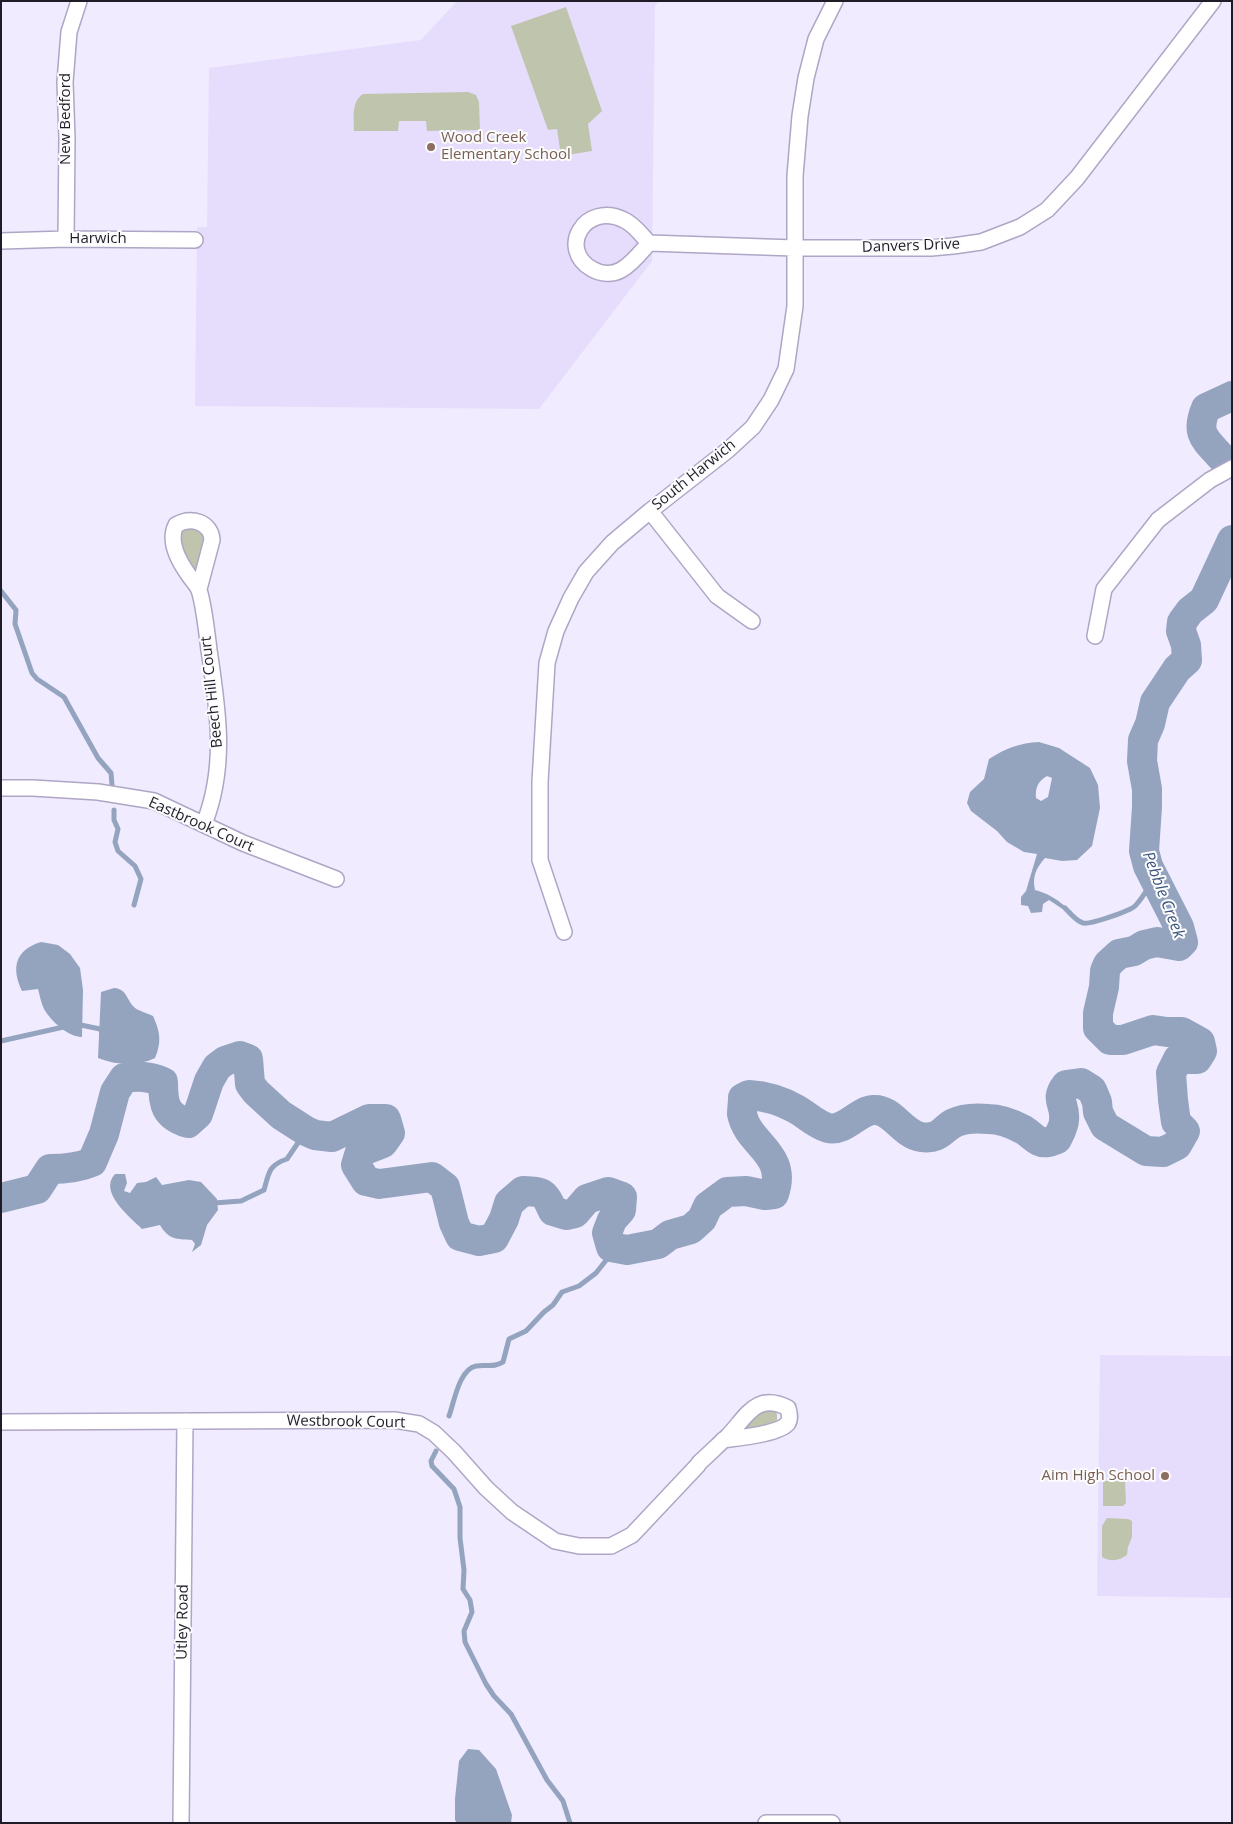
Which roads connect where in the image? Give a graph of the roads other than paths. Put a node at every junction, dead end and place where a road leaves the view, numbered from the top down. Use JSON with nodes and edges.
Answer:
{"nodes":[{"id":1,"x":79,"y":1,"type":"edge"},
{"id":2,"x":835,"y":1,"type":"edge"},
{"id":3,"x":1213,"y":1,"type":"edge"},
{"id":4,"x":66,"y":239,"type":"junction"},
{"id":5,"x":1,"y":240,"type":"edge"},
{"id":6,"x":195,"y":240,"type":"dead end"},
{"id":7,"x":649,"y":243,"type":"junction"},
{"id":8,"x":794,"y":248,"type":"junction"},
{"id":9,"x":1232,"y":468,"type":"edge"},
{"id":10,"x":650,"y":511,"type":"junction"},
{"id":11,"x":198,"y":589,"type":"dead end"},
{"id":12,"x":752,"y":621,"type":"dead end"},
{"id":13,"x":1094,"y":636,"type":"dead end"},
{"id":14,"x":1,"y":788,"type":"edge"},
{"id":15,"x":204,"y":824,"type":"junction"},
{"id":16,"x":336,"y":879,"type":"dead end"},
{"id":17,"x":564,"y":932,"type":"dead end"},
{"id":18,"x":185,"y":1421,"type":"junction"},
{"id":19,"x":1,"y":1422,"type":"edge"},
{"id":20,"x":723,"y":1440,"type":"dead end"},
{"id":21,"x":181,"y":1823,"type":"edge"},
{"id":22,"x":766,"y":1823,"type":"edge"},
{"id":23,"x":832,"y":1823,"type":"edge"}],
"edges":[{"from":1,"to":4,"type":"street","name":"New Bedford"},
{"from":2,"to":8,"type":"street","name":"South Harwich"},
{"from":3,"to":8,"type":"street","name":"Danvers Drive"},
{"from":4,"to":5,"type":"street","name":"Harwich"},
{"from":4,"to":6,"type":"street","name":"Harwich"},
{"from":7,"to":7,"type":"street"},
{"from":7,"to":8,"type":"street","name":"Danvers Drive"},
{"from":8,"to":10,"type":"street","name":"South Harwich"},
{"from":9,"to":13,"type":"street"},
{"from":10,"to":12,"type":"street"},
{"from":10,"to":17,"type":"street","name":"South Harwich"},
{"from":11,"to":15,"type":"street","name":"Beech Hill Court"},
{"from":14,"to":15,"type":"street","name":"Eastbrook Court"},
{"from":15,"to":16,"type":"street","name":"Eastbrook Court"},
{"from":18,"to":19,"type":"street","name":"Westbrook Court"},
{"from":18,"to":20,"type":"street","name":"Westbrook Court"},
{"from":18,"to":21,"type":"street","name":"Utley Road"},
{"from":22,"to":23,"type":"street"}]}
